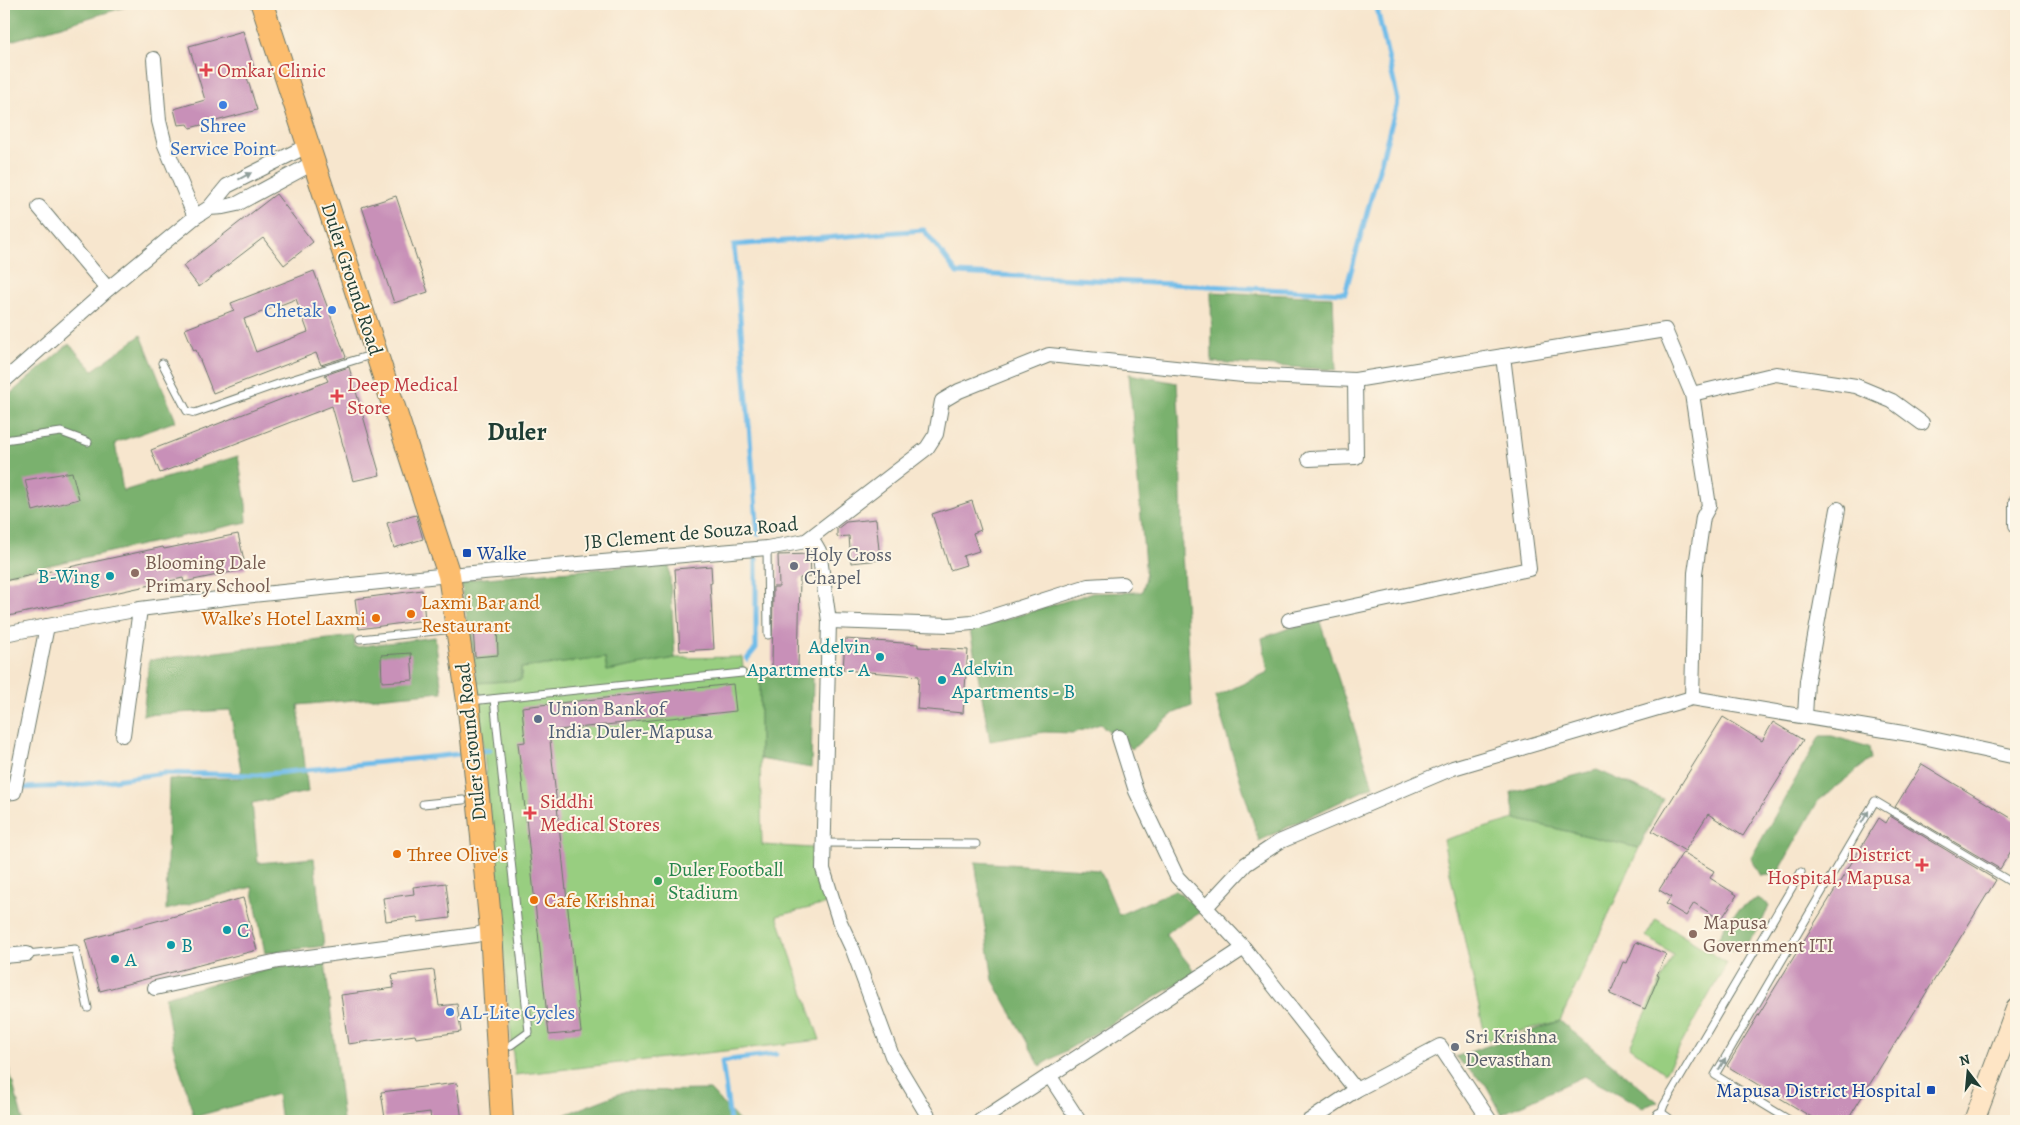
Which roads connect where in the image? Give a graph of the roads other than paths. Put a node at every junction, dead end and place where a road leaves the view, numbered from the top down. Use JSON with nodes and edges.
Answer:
{"nodes":[{"id":1,"x":262,"y":4,"type":"edge"},
{"id":2,"x":154,"y":59,"type":"dead end"},
{"id":3,"x":312,"y":154,"type":"junction"},
{"id":4,"x":39,"y":207,"type":"dead end"},
{"id":5,"x":209,"y":208,"type":"junction"},
{"id":6,"x":195,"y":217,"type":"junction"},
{"id":7,"x":108,"y":289,"type":"junction"},
{"id":8,"x":376,"y":354,"type":"junction"},
{"id":9,"x":1503,"y":356,"type":"junction"},
{"id":10,"x":162,"y":363,"type":"dead end"},
{"id":11,"x":1355,"y":380,"type":"junction"},
{"id":12,"x":4,"y":381,"type":"edge"},
{"id":13,"x":1692,"y":394,"type":"junction"},
{"id":14,"x":1922,"y":423,"type":"dead end"},
{"id":15,"x":4,"y":440,"type":"edge"},
{"id":16,"x":88,"y":442,"type":"dead end"},
{"id":17,"x":1310,"y":459,"type":"dead end"},
{"id":18,"x":2016,"y":502,"type":"edge"},
{"id":19,"x":1838,"y":509,"type":"dead end"},
{"id":20,"x":2016,"y":525,"type":"edge"},
{"id":21,"x":806,"y":541,"type":"junction"},
{"id":22,"x":767,"y":548,"type":"junction"},
{"id":23,"x":448,"y":575,"type":"junction"},
{"id":24,"x":1123,"y":584,"type":"dead end"},
{"id":25,"x":140,"y":609,"type":"junction"},
{"id":26,"x":1289,"y":620,"type":"dead end"},
{"id":27,"x":829,"y":621,"type":"junction"},
{"id":28,"x":47,"y":626,"type":"junction"},
{"id":29,"x":458,"y":629,"type":"junction"},
{"id":30,"x":4,"y":634,"type":"edge"},
{"id":31,"x":768,"y":636,"type":"dead end"},
{"id":32,"x":360,"y":638,"type":"dead end"},
{"id":33,"x":742,"y":673,"type":"dead end"},
{"id":34,"x":1692,"y":698,"type":"junction"},
{"id":35,"x":494,"y":699,"type":"junction"},
{"id":36,"x":468,"y":701,"type":"junction"},
{"id":37,"x":1805,"y":716,"type":"junction"},
{"id":38,"x":123,"y":735,"type":"dead end"},
{"id":39,"x":1119,"y":737,"type":"dead end"},
{"id":40,"x":2016,"y":757,"type":"edge"},
{"id":41,"x":4,"y":793,"type":"edge"},
{"id":42,"x":463,"y":800,"type":"dead end"},
{"id":43,"x":423,"y":804,"type":"dead end"},
{"id":44,"x":824,"y":844,"type":"junction"},
{"id":45,"x":976,"y":844,"type":"dead end"},
{"id":46,"x":1801,"y":872,"type":"dead end"},
{"id":47,"x":2016,"y":885,"type":"edge"},
{"id":48,"x":1207,"y":906,"type":"junction"},
{"id":49,"x":491,"y":930,"type":"junction"},
{"id":50,"x":1244,"y":948,"type":"junction"},
{"id":51,"x":27,"y":954,"type":"joint"},
{"id":52,"x":4,"y":956,"type":"edge"},
{"id":53,"x":156,"y":988,"type":"dead end"},
{"id":54,"x":88,"y":1008,"type":"dead end"},
{"id":55,"x":2016,"y":1009,"type":"edge"},
{"id":56,"x":498,"y":1049,"type":"junction"},
{"id":57,"x":1049,"y":1075,"type":"junction"},
{"id":58,"x":1356,"y":1090,"type":"junction"},
{"id":59,"x":1663,"y":1119,"type":"edge"},
{"id":60,"x":502,"y":1121,"type":"edge"},
{"id":61,"x":931,"y":1121,"type":"edge"},
{"id":62,"x":980,"y":1121,"type":"edge"},
{"id":63,"x":1079,"y":1121,"type":"edge"},
{"id":64,"x":1309,"y":1121,"type":"edge"},
{"id":65,"x":1490,"y":1121,"type":"edge"},
{"id":66,"x":1790,"y":1121,"type":"edge"},
{"id":67,"x":1974,"y":1121,"type":"edge"}],
"edges":[{"from":1,"to":3,"type":"main road","name":"Duler Ground Road"},
{"from":2,"to":6,"type":"street"},
{"from":3,"to":5,"type":"street"},
{"from":5,"to":3,"type":"street","one_way":true},
{"from":3,"to":8,"type":"main road","name":"Duler Ground Road"},
{"from":4,"to":7,"type":"street"},
{"from":5,"to":6,"type":"street"},
{"from":6,"to":7,"type":"street"},
{"from":7,"to":12,"type":"street"},
{"from":8,"to":10,"type":"lane"},
{"from":8,"to":23,"type":"main road","name":"Duler Ground Road"},
{"from":9,"to":11,"type":"street"},
{"from":9,"to":13,"type":"street"},
{"from":9,"to":26,"type":"street"},
{"from":11,"to":17,"type":"street"},
{"from":11,"to":21,"type":"street"},
{"from":13,"to":14,"type":"street"},
{"from":13,"to":34,"type":"street"},
{"from":15,"to":16,"type":"lane"},
{"from":18,"to":20,"type":"street"},
{"from":19,"to":37,"type":"street"},
{"from":21,"to":22,"type":"street","name":"JB Clement de Souza Road"},
{"from":21,"to":27,"type":"street","name":"JB Clement de Souza Road"},
{"from":22,"to":23,"type":"street","name":"JB Clement de Souza Road"},
{"from":22,"to":31,"type":"lane"},
{"from":23,"to":25,"type":"street","name":"JB Clement de Souza Road"},
{"from":23,"to":29,"type":"main road","name":"Duler Ground Road"},
{"from":24,"to":27,"type":"street"},
{"from":25,"to":28,"type":"street","name":"JB Clement de Souza Road"},
{"from":25,"to":38,"type":"street"},
{"from":27,"to":44,"type":"street","name":"JB Clement de Souza Road"},
{"from":28,"to":30,"type":"street","name":"JB Clement de Souza Road"},
{"from":28,"to":41,"type":"street"},
{"from":29,"to":32,"type":"lane"},
{"from":29,"to":36,"type":"main road","name":"Duler Ground Road"},
{"from":33,"to":35,"type":"lane"},
{"from":34,"to":37,"type":"street"},
{"from":34,"to":48,"type":"street"},
{"from":35,"to":36,"type":"lane"},
{"from":35,"to":56,"type":"lane"},
{"from":36,"to":49,"type":"main road","name":"Duler Ground Road"},
{"from":37,"to":40,"type":"street"},
{"from":39,"to":48,"type":"street"},
{"from":42,"to":43,"type":"lane"},
{"from":44,"to":45,"type":"lane"},
{"from":44,"to":61,"type":"street","name":"JB Clement de Souza Road"},
{"from":46,"to":59,"type":"lane"},
{"from":66,"to":47,"type":"lane","one_way":true},
{"from":48,"to":50,"type":"street"},
{"from":49,"to":53,"type":"street"},
{"from":49,"to":56,"type":"main road","name":"Duler Ground Road"},
{"from":50,"to":57,"type":"street"},
{"from":50,"to":58,"type":"street"},
{"from":51,"to":52,"type":"street"},
{"from":51,"to":54,"type":"lane"},
{"from":55,"to":67,"type":"main road"},
{"from":56,"to":60,"type":"main road","name":"Duler Ground Road"},
{"from":57,"to":62,"type":"street"},
{"from":57,"to":63,"type":"street"},
{"from":58,"to":64,"type":"street"},
{"from":58,"to":65,"type":"street"}]}
